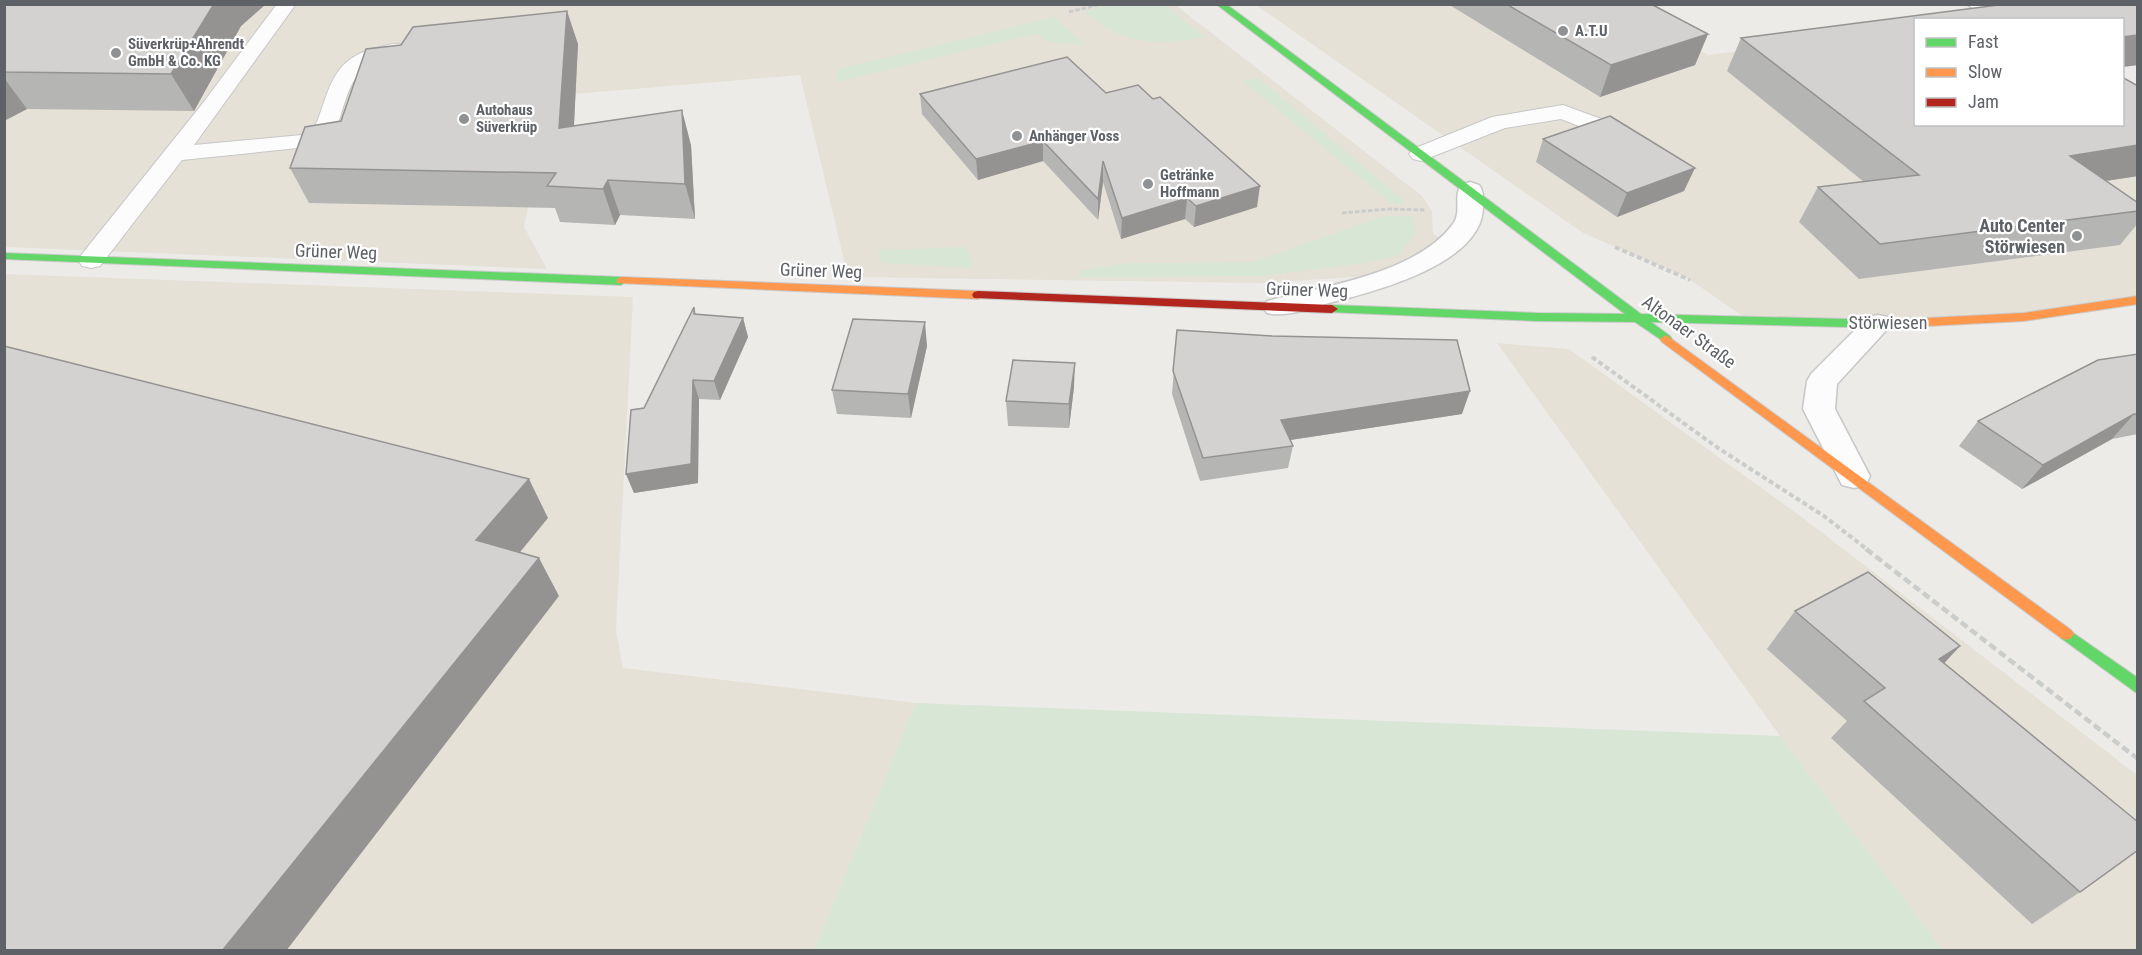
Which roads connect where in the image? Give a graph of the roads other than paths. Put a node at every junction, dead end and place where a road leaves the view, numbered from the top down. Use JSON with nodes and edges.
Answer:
{"nodes":[{"id":1,"x":287,"y":4,"type":"edge"},
{"id":2,"x":1220,"y":4,"type":"edge"},
{"id":3,"x":1977,"y":4,"type":"edge"},
{"id":4,"x":1999,"y":18,"type":"edge"},
{"id":5,"x":418,"y":48,"type":"edge"},
{"id":6,"x":1607,"y":129,"type":"edge"},
{"id":7,"x":174,"y":154,"type":"junction"},
{"id":8,"x":1421,"y":154,"type":"junction"},
{"id":9,"x":1470,"y":190,"type":"junction"},
{"id":10,"x":4,"y":256,"type":"edge"},
{"id":11,"x":91,"y":260,"type":"junction"},
{"id":12,"x":2138,"y":300,"type":"edge"},
{"id":13,"x":1278,"y":307,"type":"junction"},
{"id":14,"x":1637,"y":317,"type":"junction"},
{"id":15,"x":1878,"y":324,"type":"junction"},
{"id":16,"x":1854,"y":476,"type":"junction"},
{"id":17,"x":2138,"y":687,"type":"edge"}],
"edges":[{"from":1,"to":7,"type":"lane"},
{"from":2,"to":8,"type":"street","name":"Altonaer Straße"},
{"from":3,"to":4,"type":"street"},
{"from":5,"to":7,"type":"lane"},
{"from":6,"to":8,"type":"lane"},
{"from":7,"to":11,"type":"lane"},
{"from":8,"to":9,"type":"street","name":"Altonaer Straße"},
{"from":9,"to":13,"type":"street"},
{"from":9,"to":14,"type":"street","name":"Altonaer Straße"},
{"from":10,"to":11,"type":"street","name":"Grüner Weg"},
{"from":11,"to":13,"type":"street","name":"Grüner Weg"},
{"from":12,"to":15,"type":"street","name":"Störwiesen"},
{"from":13,"to":14,"type":"street","name":"Grüner Weg"},
{"from":14,"to":15,"type":"street","name":"Störwiesen"},
{"from":14,"to":16,"type":"street","name":"Altonaer Straße"},
{"from":15,"to":16,"type":"street"},
{"from":16,"to":17,"type":"street","name":"Altonaer Straße"}]}
